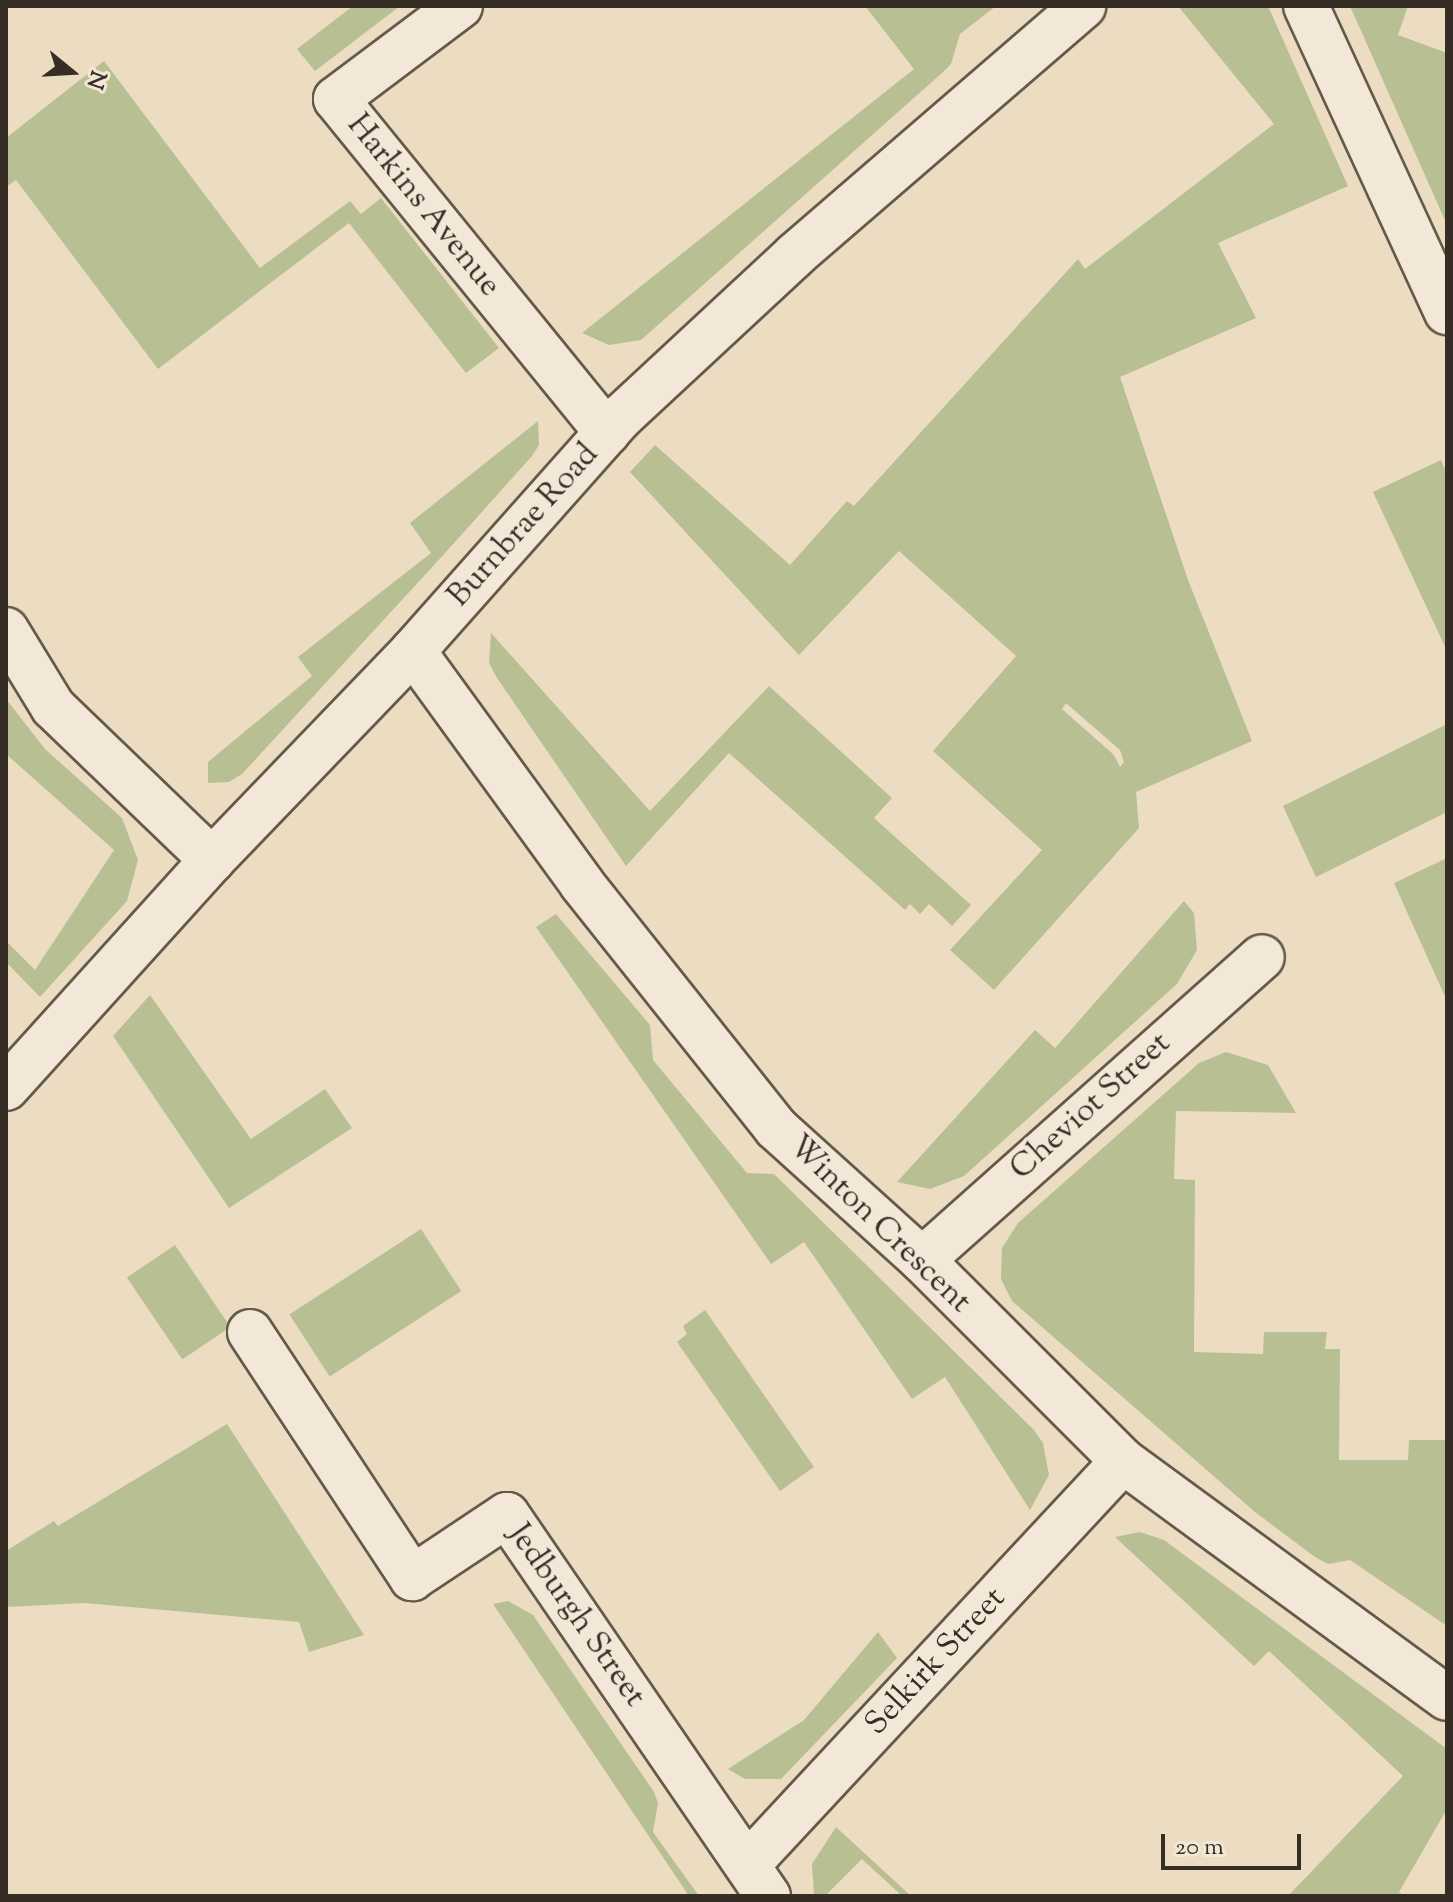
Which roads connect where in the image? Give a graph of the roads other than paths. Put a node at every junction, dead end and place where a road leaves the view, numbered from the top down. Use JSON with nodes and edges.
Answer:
{"nodes":[{"id":1,"x":460,"y":6,"type":"edge"},
{"id":2,"x":1083,"y":6,"type":"edge"},
{"id":3,"x":1306,"y":6,"type":"edge"},
{"id":4,"x":1447,"y":312,"type":"edge"},
{"id":5,"x":607,"y":433,"type":"junction"},
{"id":6,"x":6,"y":630,"type":"edge"},
{"id":7,"x":413,"y":651,"type":"junction"},
{"id":8,"x":212,"y":860,"type":"junction"},
{"id":9,"x":1262,"y":957,"type":"dead end"},
{"id":10,"x":6,"y":1088,"type":"edge"},
{"id":11,"x":922,"y":1260,"type":"junction"},
{"id":12,"x":250,"y":1332,"type":"dead end"},
{"id":13,"x":1123,"y":1461,"type":"junction"},
{"id":14,"x":1447,"y":1698,"type":"edge"},
{"id":15,"x":758,"y":1880,"type":"edge"}],
"edges":[{"from":1,"to":5,"type":"street","name":"Harkins Avenue"},
{"from":2,"to":5,"type":"street","name":"Burnbrae Road"},
{"from":3,"to":4,"type":"street"},
{"from":5,"to":7,"type":"street","name":"Burnbrae Road"},
{"from":6,"to":8,"type":"street"},
{"from":7,"to":8,"type":"street","name":"Burnbrae Road"},
{"from":7,"to":11,"type":"street","name":"Winton Crescent"},
{"from":8,"to":10,"type":"street","name":"Burnbrae Road"},
{"from":9,"to":11,"type":"street","name":"Cheviot Street"},
{"from":11,"to":13,"type":"street","name":"Winton Crescent"},
{"from":12,"to":15,"type":"street","name":"Jedburgh Street"},
{"from":13,"to":14,"type":"street","name":"Winton Crescent"},
{"from":13,"to":15,"type":"street","name":"Selkirk Street"}]}
